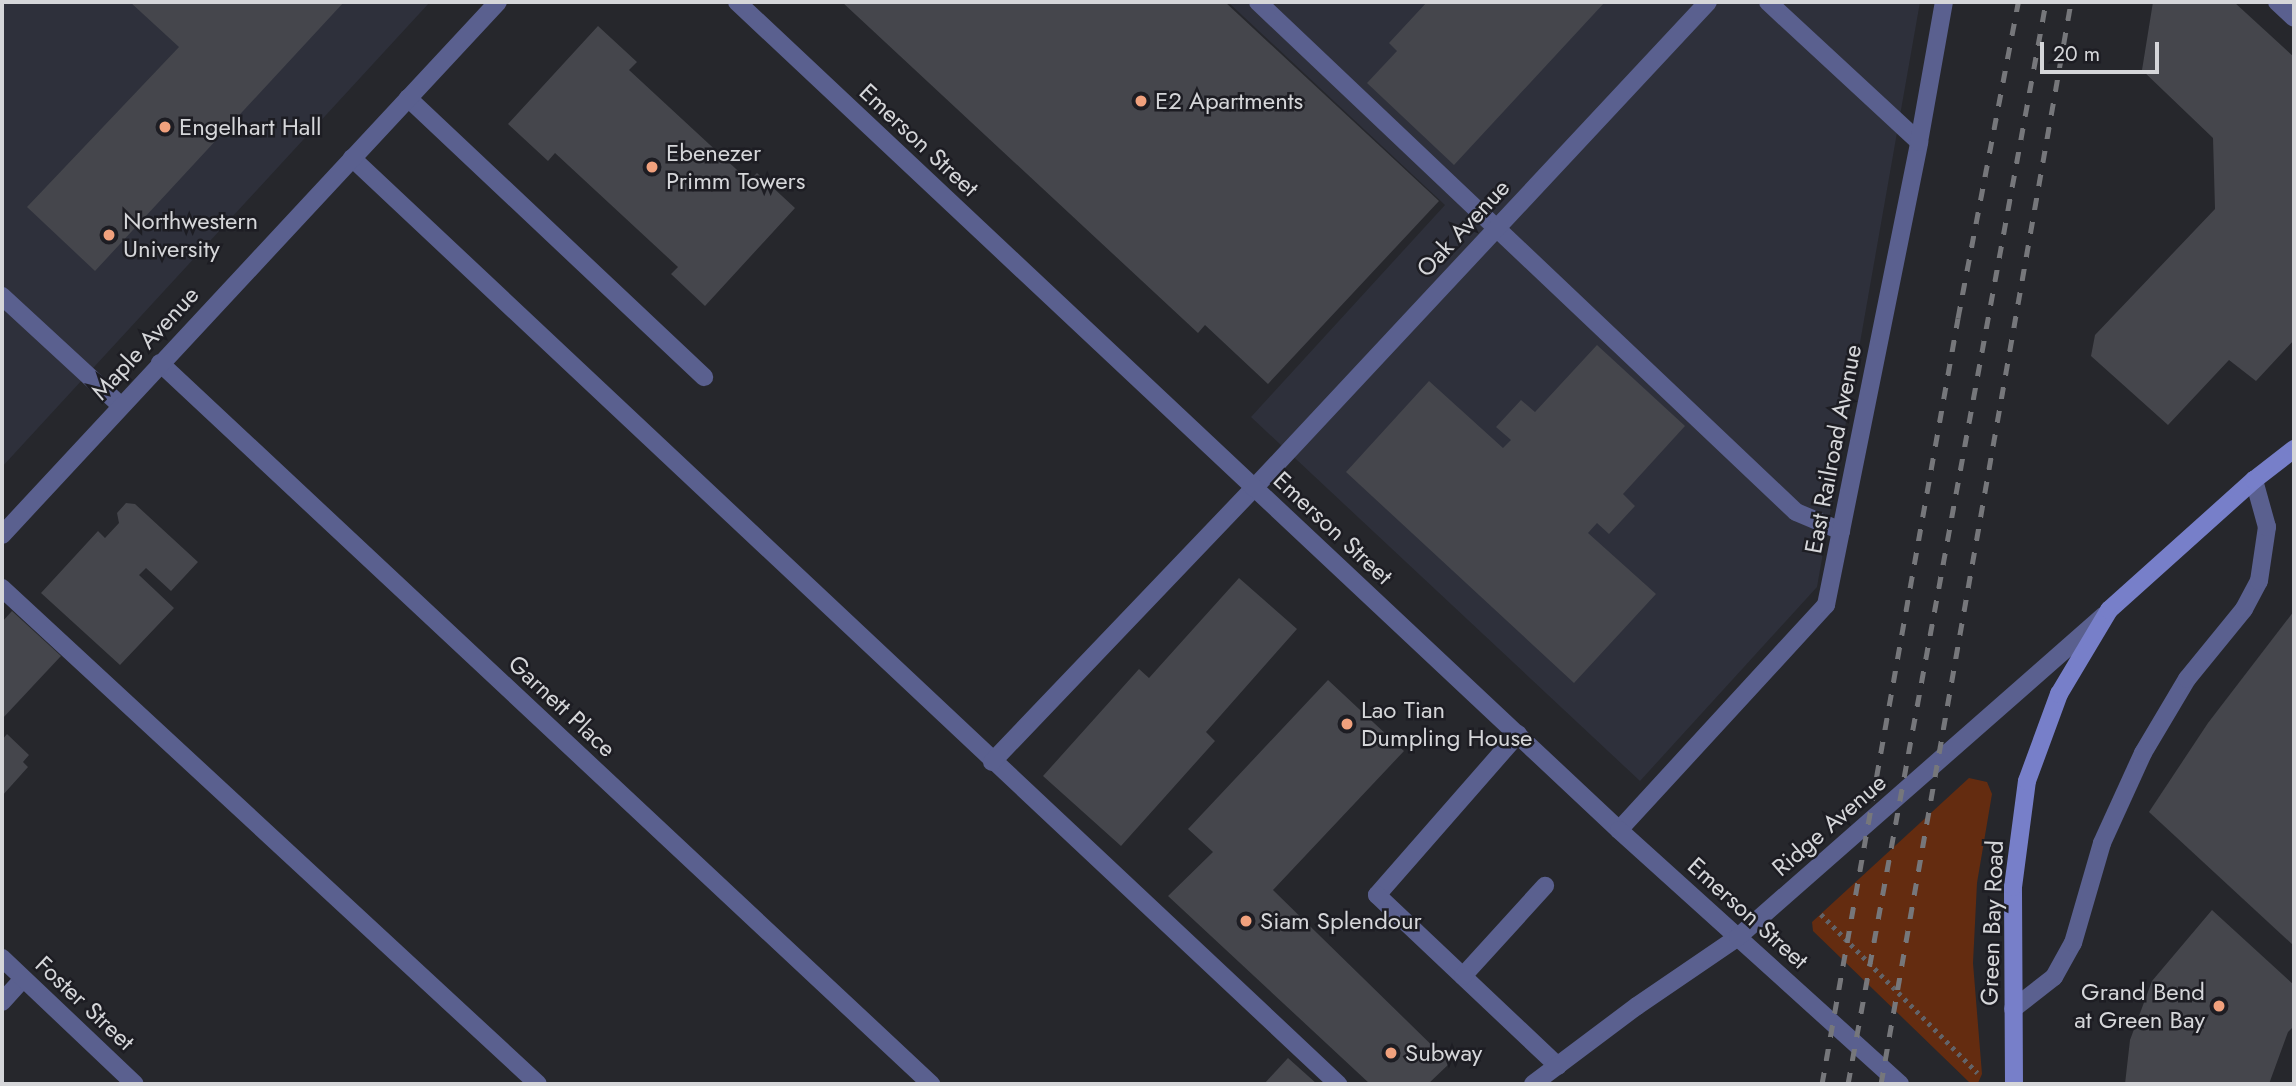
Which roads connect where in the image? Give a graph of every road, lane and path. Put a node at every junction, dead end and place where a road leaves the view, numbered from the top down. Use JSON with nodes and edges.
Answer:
{"nodes":[{"id":1,"x":498,"y":2,"type":"edge"},
{"id":2,"x":737,"y":2,"type":"edge"},
{"id":3,"x":1258,"y":2,"type":"edge"},
{"id":4,"x":1708,"y":2,"type":"edge"},
{"id":5,"x":1768,"y":2,"type":"edge"},
{"id":6,"x":1944,"y":2,"type":"edge"},
{"id":7,"x":2277,"y":2,"type":"edge"},
{"id":8,"x":2294,"y":18,"type":"edge"},
{"id":9,"x":408,"y":98,"type":"junction"},
{"id":10,"x":1919,"y":142,"type":"junction"},
{"id":11,"x":352,"y":158,"type":"junction"},
{"id":12,"x":1496,"y":228,"type":"junction"},
{"id":13,"x":2,"y":296,"type":"edge"},
{"id":14,"x":160,"y":363,"type":"junction"},
{"id":15,"x":704,"y":377,"type":"dead end"},
{"id":16,"x":121,"y":406,"type":"junction"},
{"id":17,"x":2294,"y":449,"type":"edge"},
{"id":18,"x":2254,"y":480,"type":"junction"},
{"id":19,"x":1254,"y":488,"type":"junction"},
{"id":20,"x":1841,"y":531,"type":"junction"},
{"id":21,"x":2,"y":535,"type":"edge"},
{"id":22,"x":2,"y":588,"type":"edge"},
{"id":23,"x":2109,"y":610,"type":"junction"},
{"id":24,"x":1518,"y":734,"type":"junction"},
{"id":25,"x":992,"y":762,"type":"junction"},
{"id":26,"x":1619,"y":830,"type":"junction"},
{"id":27,"x":1545,"y":886,"type":"dead end"},
{"id":28,"x":1821,"y":914,"type":"dead end"},
{"id":29,"x":1738,"y":937,"type":"junction"},
{"id":30,"x":2,"y":958,"type":"edge"},
{"id":31,"x":1463,"y":976,"type":"junction"},
{"id":32,"x":23,"y":979,"type":"junction"},
{"id":33,"x":2,"y":1002,"type":"edge"},
{"id":34,"x":2013,"y":1009,"type":"junction"},
{"id":35,"x":1558,"y":1066,"type":"junction"},
{"id":36,"x":1978,"y":1073,"type":"dead end"},
{"id":37,"x":135,"y":1084,"type":"edge"},
{"id":38,"x":538,"y":1084,"type":"edge"},
{"id":39,"x":931,"y":1084,"type":"edge"},
{"id":40,"x":1338,"y":1084,"type":"edge"},
{"id":41,"x":1533,"y":1084,"type":"edge"},
{"id":42,"x":1900,"y":1084,"type":"edge"},
{"id":43,"x":2014,"y":1084,"type":"edge"}],
"edges":[{"from":1,"to":9,"type":"street","name":"Maple Avenue"},
{"from":2,"to":19,"type":"street","name":"Emerson Street"},
{"from":3,"to":12,"type":"street"},
{"from":4,"to":12,"type":"street","name":"Oak Avenue"},
{"from":5,"to":10,"type":"street"},
{"from":6,"to":10,"type":"street","name":"East Railroad Avenue"},
{"from":7,"to":8,"type":"street"},
{"from":9,"to":11,"type":"street","name":"Maple Avenue"},
{"from":9,"to":15,"type":"street"},
{"from":10,"to":20,"type":"street","name":"East Railroad Avenue"},
{"from":11,"to":14,"type":"street","name":"Maple Avenue"},
{"from":11,"to":25,"type":"street"},
{"from":12,"to":19,"type":"street","name":"Oak Avenue"},
{"from":12,"to":20,"type":"street"},
{"from":13,"to":16,"type":"street"},
{"from":14,"to":16,"type":"street","name":"Maple Avenue"},
{"from":14,"to":39,"type":"street","name":"Garnett Place"},
{"from":16,"to":21,"type":"street","name":"Maple Avenue"},
{"from":17,"to":18,"type":"main road","name":"Green Bay Road"},
{"from":18,"to":23,"type":"main road","name":"Green Bay Road"},
{"from":18,"to":34,"type":"street"},
{"from":19,"to":24,"type":"street","name":"Emerson Street"},
{"from":19,"to":25,"type":"street","name":"Oak Avenue"},
{"from":20,"to":26,"type":"street","name":"East Railroad Avenue"},
{"from":22,"to":38,"type":"street"},
{"from":23,"to":29,"type":"street","name":"Ridge Avenue"},
{"from":23,"to":34,"type":"main road","name":"Green Bay Road"},
{"from":24,"to":26,"type":"street","name":"Emerson Street"},
{"from":24,"to":31,"type":"street"},
{"from":25,"to":40,"type":"street"},
{"from":26,"to":29,"type":"street","name":"Emerson Street"},
{"from":27,"to":31,"type":"street"},
{"from":28,"to":36,"type":"path"},
{"from":29,"to":35,"type":"street","name":"Ridge Avenue"},
{"from":29,"to":42,"type":"street","name":"Emerson Street"},
{"from":30,"to":32,"type":"street","name":"Foster Street"},
{"from":31,"to":35,"type":"street"},
{"from":32,"to":33,"type":"street"},
{"from":32,"to":37,"type":"street","name":"Foster Street"},
{"from":34,"to":43,"type":"main road","name":"Green Bay Road"},
{"from":35,"to":41,"type":"street","name":"Ridge Avenue"}]}
